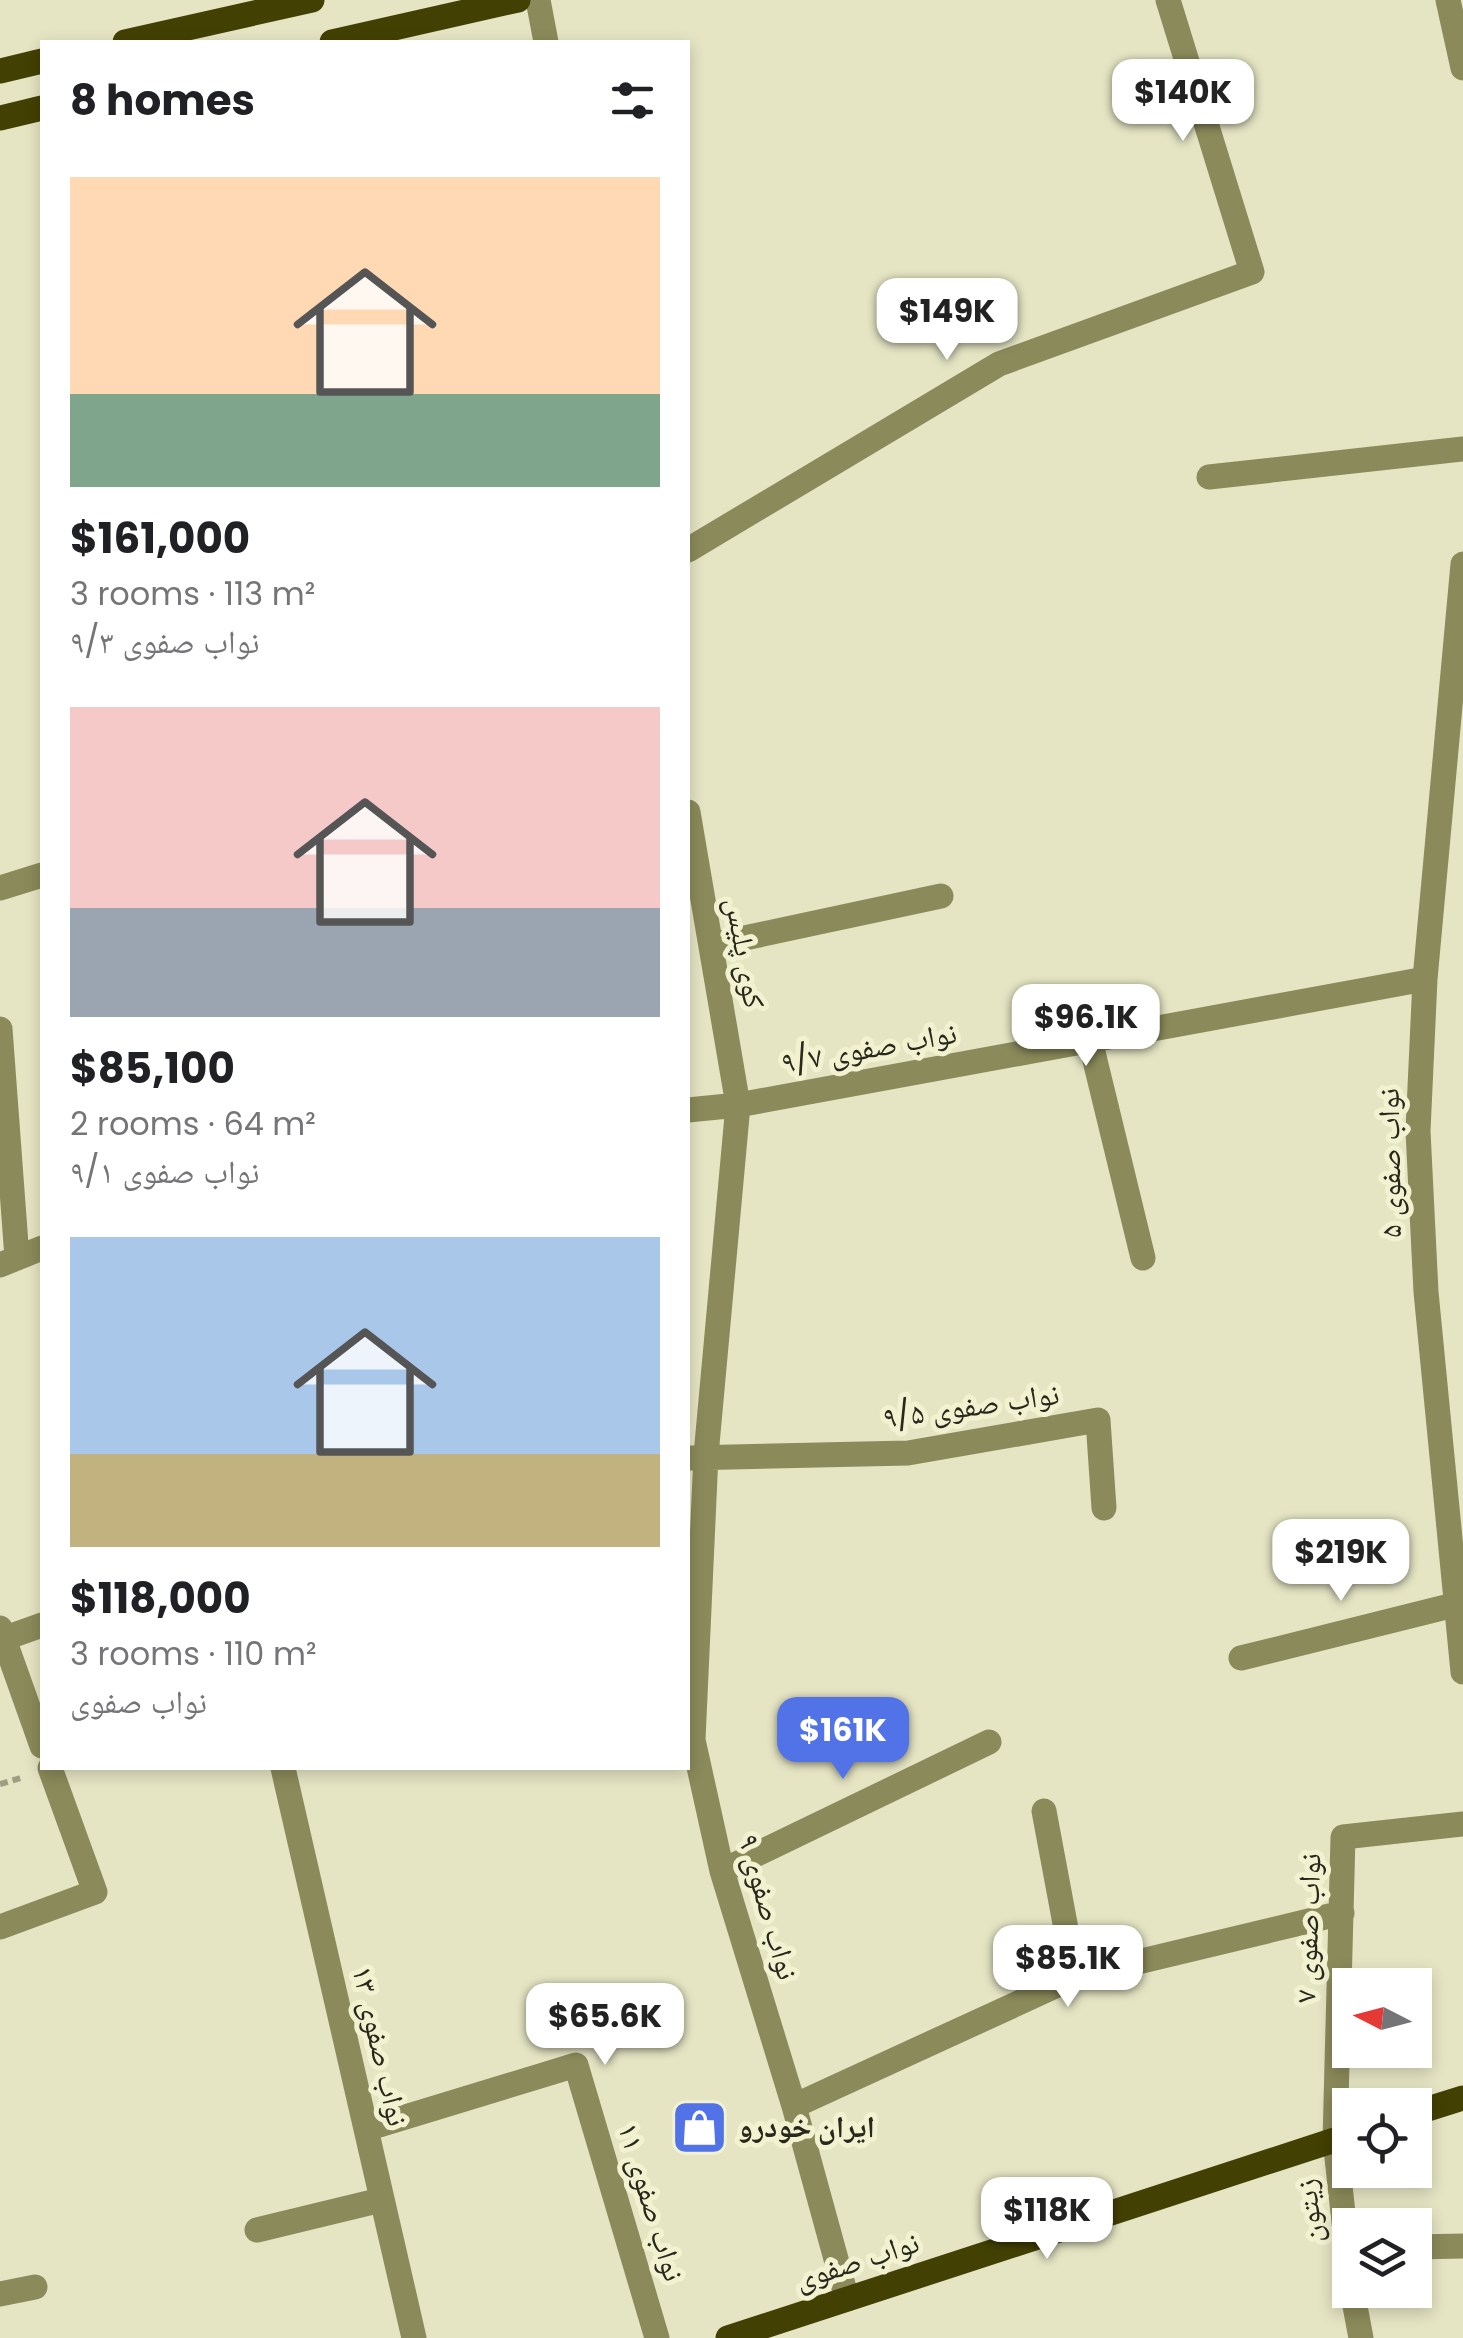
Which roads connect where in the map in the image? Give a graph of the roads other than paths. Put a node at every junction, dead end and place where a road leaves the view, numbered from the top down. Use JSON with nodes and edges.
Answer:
{"nodes":[{"id":1,"x":312,"y":0,"type":"edge"},
{"id":2,"x":518,"y":0,"type":"edge"},
{"id":3,"x":538,"y":0,"type":"edge"},
{"id":4,"x":1168,"y":0,"type":"edge"},
{"id":5,"x":1448,"y":0,"type":"edge"},
{"id":6,"x":134,"y":40,"type":"edge"},
{"id":7,"x":341,"y":40,"type":"edge"},
{"id":8,"x":546,"y":40,"type":"edge"},
{"id":9,"x":40,"y":61,"type":"edge"},
{"id":10,"x":1462,"y":62,"type":"edge"},
{"id":11,"x":0,"y":71,"type":"edge"},
{"id":12,"x":40,"y":108,"type":"edge"},
{"id":13,"x":0,"y":118,"type":"edge"},
{"id":14,"x":1463,"y":449,"type":"edge"},
{"id":15,"x":1209,"y":477,"type":"dead end"},
{"id":16,"x":690,"y":549,"type":"edge"},
{"id":17,"x":1463,"y":564,"type":"edge"},
{"id":18,"x":1459,"y":651,"type":"edge"},
{"id":19,"x":690,"y":823,"type":"edge"},
{"id":20,"x":40,"y":876,"type":"edge"},
{"id":21,"x":0,"y":888,"type":"edge"},
{"id":22,"x":941,"y":896,"type":"dead end"},
{"id":23,"x":712,"y":945,"type":"junction"},
{"id":24,"x":1425,"y":979,"type":"junction"},
{"id":25,"x":0,"y":1029,"type":"edge"},
{"id":26,"x":1090,"y":1040,"type":"junction"},
{"id":27,"x":738,"y":1104,"type":"junction"},
{"id":28,"x":690,"y":1110,"type":"edge"},
{"id":29,"x":40,"y":1249,"type":"edge"},
{"id":30,"x":1142,"y":1258,"type":"dead end"},
{"id":31,"x":8,"y":1262,"type":"edge"},
{"id":32,"x":697,"y":1457,"type":"edge"},
{"id":33,"x":1104,"y":1508,"type":"dead end"},
{"id":34,"x":1454,"y":1605,"type":"junction"},
{"id":35,"x":40,"y":1626,"type":"edge"},
{"id":36,"x":1,"y":1636,"type":"edge"},
{"id":37,"x":1241,"y":1658,"type":"dead end"},
{"id":38,"x":1463,"y":1672,"type":"edge"},
{"id":39,"x":40,"y":1741,"type":"edge"},
{"id":40,"x":989,"y":1742,"type":"dead end"},
{"id":41,"x":51,"y":1770,"type":"edge"},
{"id":42,"x":283,"y":1770,"type":"edge"},
{"id":43,"x":1044,"y":1811,"type":"dead end"},
{"id":44,"x":1463,"y":1824,"type":"edge"},
{"id":45,"x":722,"y":1871,"type":"junction"},
{"id":46,"x":1342,"y":1913,"type":"junction"},
{"id":47,"x":0,"y":1927,"type":"edge"},
{"id":48,"x":1074,"y":1977,"type":"junction"},
{"id":49,"x":1342,"y":2088,"type":"edge"},
{"id":50,"x":1463,"y":2098,"type":"edge"},
{"id":51,"x":794,"y":2106,"type":"junction"},
{"id":52,"x":1432,"y":2108,"type":"edge"},
{"id":53,"x":366,"y":2129,"type":"junction"},
{"id":54,"x":1332,"y":2140,"type":"edge"},
{"id":55,"x":381,"y":2200,"type":"junction"},
{"id":56,"x":257,"y":2230,"type":"dead end"},
{"id":57,"x":1463,"y":2246,"type":"edge"},
{"id":58,"x":1432,"y":2247,"type":"edge"},
{"id":59,"x":35,"y":2287,"type":"dead end"},
{"id":60,"x":0,"y":2294,"type":"edge"},
{"id":61,"x":848,"y":2298,"type":"junction"},
{"id":62,"x":1355,"y":2308,"type":"edge"},
{"id":63,"x":414,"y":2338,"type":"edge"},
{"id":64,"x":657,"y":2338,"type":"edge"},
{"id":65,"x":728,"y":2338,"type":"edge"},
{"id":66,"x":1361,"y":2338,"type":"edge"}],
"edges":[{"from":1,"to":6,"type":"main road"},
{"from":2,"to":7,"type":"main road"},
{"from":3,"to":8,"type":"street"},
{"from":4,"to":16,"type":"street"},
{"from":5,"to":10,"type":"street"},
{"from":9,"to":11,"type":"main road"},
{"from":12,"to":13,"type":"main road"},
{"from":14,"to":15,"type":"street"},
{"from":17,"to":18,"type":"street","name":"نواب صفوی ۵"},
{"from":18,"to":24,"type":"street","name":"نواب صفوی ۵"},
{"from":19,"to":23,"type":"street","name":"کوی پلیس"},
{"from":20,"to":21,"type":"street"},
{"from":22,"to":23,"type":"street"},
{"from":23,"to":27,"type":"street","name":"کوی پلیس"},
{"from":24,"to":26,"type":"street","name":"نواب صفوی ۹/۷"},
{"from":24,"to":34,"type":"street","name":"نواب صفوی ۵"},
{"from":25,"to":31,"type":"street"},
{"from":26,"to":27,"type":"street","name":"نواب صفوی ۹/۷"},
{"from":26,"to":30,"type":"street"},
{"from":27,"to":28,"type":"street","name":"نواب صفوی ۹/۷"},
{"from":27,"to":32,"type":"street","name":"نواب صفوی ۹"},
{"from":29,"to":31,"type":"street"},
{"from":32,"to":33,"type":"street","name":"نواب صفوی ۹/۵"},
{"from":32,"to":45,"type":"street","name":"نواب صفوی ۹"},
{"from":34,"to":37,"type":"street"},
{"from":34,"to":38,"type":"street","name":"نواب صفوی ۵"},
{"from":35,"to":36,"type":"street"},
{"from":36,"to":39,"type":"street"},
{"from":40,"to":45,"type":"street"},
{"from":41,"to":47,"type":"street"},
{"from":42,"to":53,"type":"street","name":"نواب صفوی ۱۳"},
{"from":43,"to":48,"type":"street"},
{"from":44,"to":46,"type":"street","name":"نواب صفوی ۷"},
{"from":45,"to":51,"type":"street","name":"نواب صفوی ۹"},
{"from":46,"to":48,"type":"street"},
{"from":46,"to":49,"type":"street","name":"نواب صفوی ۷"},
{"from":48,"to":51,"type":"street"},
{"from":50,"to":52,"type":"main road"},
{"from":51,"to":61,"type":"street","name":"نواب صفوی ۹"},
{"from":53,"to":55,"type":"street","name":"نواب صفوی ۱۳"},
{"from":53,"to":64,"type":"street","name":"نواب صفوی ۱۱"},
{"from":54,"to":61,"type":"main road","name":"نواب صفوی"},
{"from":55,"to":56,"type":"street"},
{"from":55,"to":63,"type":"street","name":"نواب صفوی ۱۳"},
{"from":57,"to":58,"type":"street"},
{"from":59,"to":60,"type":"street"},
{"from":61,"to":65,"type":"main road","name":"نواب صفوی"},
{"from":62,"to":66,"type":"street"}]}
